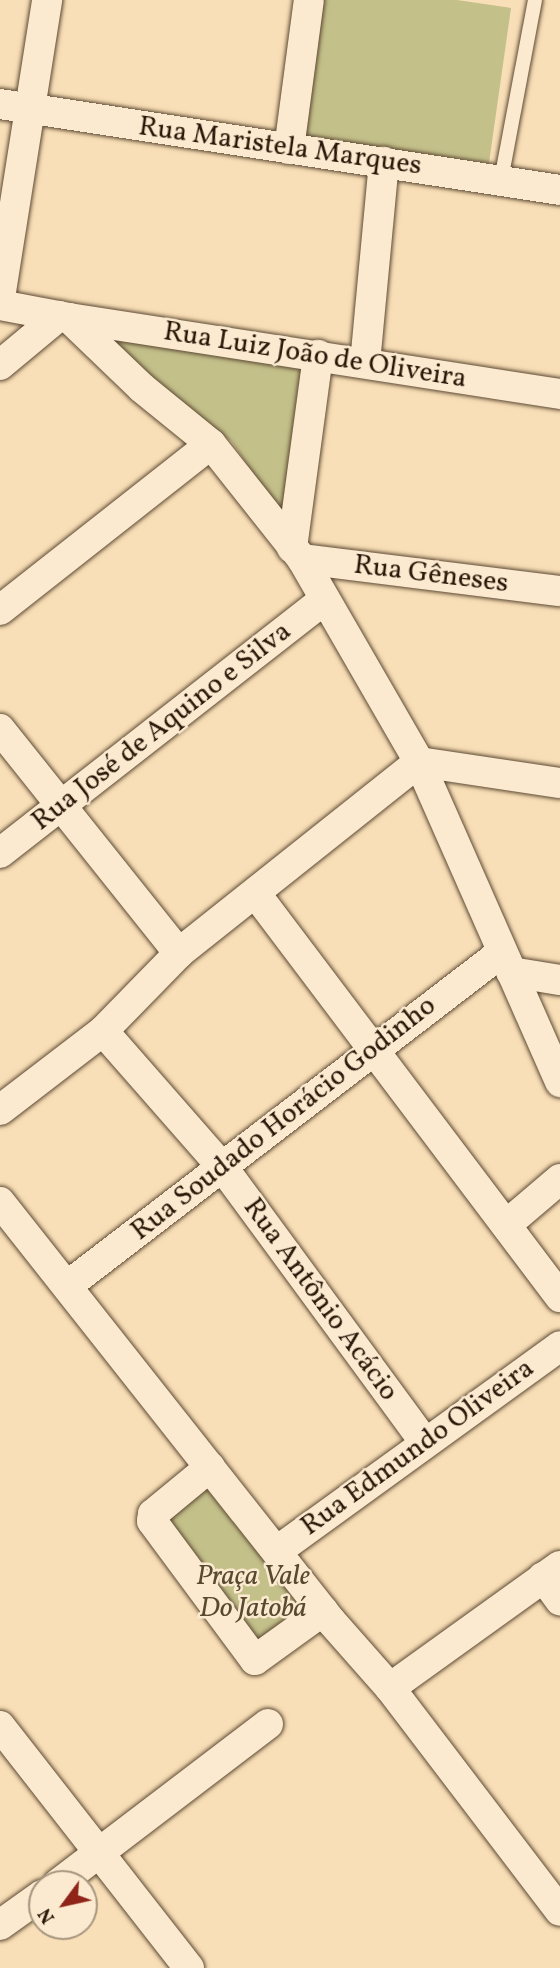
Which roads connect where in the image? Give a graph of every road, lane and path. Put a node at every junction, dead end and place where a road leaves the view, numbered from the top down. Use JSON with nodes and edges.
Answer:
{"nodes":[{"id":1,"x":47,"y":0,"type":"edge"},
{"id":2,"x":309,"y":0,"type":"edge"},
{"id":3,"x":535,"y":0,"type":"edge"},
{"id":4,"x":0,"y":104,"type":"edge"},
{"id":5,"x":32,"y":109,"type":"junction"},
{"id":6,"x":289,"y":149,"type":"junction"},
{"id":7,"x":384,"y":162,"type":"junction"},
{"id":8,"x":501,"y":180,"type":"junction"},
{"id":9,"x":560,"y":190,"type":"edge"},
{"id":10,"x":0,"y":298,"type":"edge"},
{"id":11,"x":0,"y":305,"type":"edge"},
{"id":12,"x":64,"y":317,"type":"junction"},
{"id":13,"x":318,"y":355,"type":"junction"},
{"id":14,"x":365,"y":363,"type":"junction"},
{"id":15,"x":0,"y":365,"type":"edge"},
{"id":16,"x":560,"y":394,"type":"edge"},
{"id":17,"x":211,"y":444,"type":"junction"},
{"id":18,"x":297,"y":553,"type":"junction"},
{"id":19,"x":560,"y":591,"type":"edge"},
{"id":20,"x":323,"y":601,"type":"junction"},
{"id":21,"x":0,"y":610,"type":"edge"},
{"id":22,"x":0,"y":729,"type":"edge"},
{"id":23,"x":419,"y":762,"type":"junction"},
{"id":24,"x":560,"y":782,"type":"edge"},
{"id":25,"x":59,"y":807,"type":"junction"},
{"id":26,"x":0,"y":853,"type":"edge"},
{"id":27,"x":257,"y":894,"type":"junction"},
{"id":28,"x":179,"y":953,"type":"junction"},
{"id":29,"x":506,"y":962,"type":"junction"},
{"id":30,"x":560,"y":980,"type":"edge"},
{"id":31,"x":103,"y":1031,"type":"junction"},
{"id":32,"x":373,"y":1047,"type":"junction"},
{"id":33,"x":560,"y":1082,"type":"edge"},
{"id":34,"x":0,"y":1110,"type":"edge"},
{"id":35,"x":224,"y":1169,"type":"junction"},
{"id":36,"x":560,"y":1180,"type":"edge"},
{"id":37,"x":0,"y":1202,"type":"edge"},
{"id":38,"x":506,"y":1226,"type":"junction"},
{"id":39,"x":66,"y":1286,"type":"junction"},
{"id":40,"x":560,"y":1297,"type":"edge"},
{"id":41,"x":560,"y":1346,"type":"edge"},
{"id":42,"x":425,"y":1443,"type":"junction"},
{"id":43,"x":210,"y":1467,"type":"junction"},
{"id":44,"x":277,"y":1551,"type":"junction"},
{"id":45,"x":554,"y":1581,"type":"edge"},
{"id":46,"x":323,"y":1611,"type":"junction"},
{"id":47,"x":390,"y":1688,"type":"junction"},
{"id":48,"x":268,"y":1724,"type":"dead end"},
{"id":49,"x":0,"y":1727,"type":"edge"},
{"id":50,"x":100,"y":1854,"type":"junction"},
{"id":51,"x":78,"y":1870,"type":"edge"},
{"id":52,"x":28,"y":1905,"type":"edge"},
{"id":53,"x":560,"y":1912,"type":"edge"},
{"id":54,"x":0,"y":1925,"type":"edge"},
{"id":55,"x":188,"y":1968,"type":"edge"}],
"edges":[{"from":1,"to":5,"type":"street"},
{"from":2,"to":6,"type":"street"},
{"from":3,"to":8,"type":"lane"},
{"from":4,"to":5,"type":"street","name":"Rua Maristela Marques"},
{"from":5,"to":6,"type":"street","name":"Rua Maristela Marques"},
{"from":5,"to":10,"type":"street"},
{"from":6,"to":7,"type":"street","name":"Rua Maristela Marques"},
{"from":7,"to":8,"type":"street","name":"Rua Maristela Marques"},
{"from":7,"to":14,"type":"street"},
{"from":8,"to":9,"type":"street","name":"Rua Maristela Marques"},
{"from":11,"to":12,"type":"street","name":"Rua Luiz João de Oliveira"},
{"from":12,"to":13,"type":"street","name":"Rua Luiz João de Oliveira"},
{"from":12,"to":15,"type":"street"},
{"from":12,"to":17,"type":"street"},
{"from":13,"to":14,"type":"street","name":"Rua Luiz João de Oliveira"},
{"from":13,"to":18,"type":"street"},
{"from":14,"to":16,"type":"street","name":"Rua Luiz João de Oliveira"},
{"from":17,"to":18,"type":"street"},
{"from":17,"to":21,"type":"street"},
{"from":18,"to":19,"type":"street","name":"Rua Gêneses"},
{"from":18,"to":20,"type":"street"},
{"from":20,"to":23,"type":"street"},
{"from":20,"to":25,"type":"street","name":"Rua José de Aquino e Silva"},
{"from":22,"to":25,"type":"street"},
{"from":23,"to":24,"type":"street"},
{"from":23,"to":27,"type":"street"},
{"from":23,"to":29,"type":"street"},
{"from":25,"to":26,"type":"street","name":"Rua José de Aquino e Silva"},
{"from":25,"to":28,"type":"street"},
{"from":27,"to":28,"type":"street"},
{"from":27,"to":32,"type":"street"},
{"from":28,"to":31,"type":"street"},
{"from":29,"to":30,"type":"street"},
{"from":29,"to":32,"type":"street","name":"Rua Soudado Horácio Godinho"},
{"from":29,"to":33,"type":"street"},
{"from":31,"to":34,"type":"street"},
{"from":31,"to":35,"type":"street","name":"Rua Antônio Acácio"},
{"from":32,"to":35,"type":"street","name":"Rua Soudado Horácio Godinho"},
{"from":32,"to":38,"type":"street"},
{"from":35,"to":39,"type":"street","name":"Rua Soudado Horácio Godinho"},
{"from":35,"to":42,"type":"street","name":"Rua Antônio Acácio"},
{"from":36,"to":38,"type":"street"},
{"from":37,"to":39,"type":"street"},
{"from":38,"to":40,"type":"street"},
{"from":39,"to":43,"type":"street"},
{"from":41,"to":42,"type":"street","name":"Rua Edmundo Oliveira"},
{"from":42,"to":44,"type":"street","name":"Rua Edmundo Oliveira"},
{"from":43,"to":44,"type":"street"},
{"from":43,"to":46,"type":"street"},
{"from":44,"to":46,"type":"street"},
{"from":45,"to":47,"type":"street"},
{"from":46,"to":47,"type":"street"},
{"from":47,"to":53,"type":"street"},
{"from":48,"to":50,"type":"street"},
{"from":49,"to":50,"type":"street"},
{"from":50,"to":51,"type":"street"},
{"from":50,"to":55,"type":"street"},
{"from":52,"to":54,"type":"street"}]}
